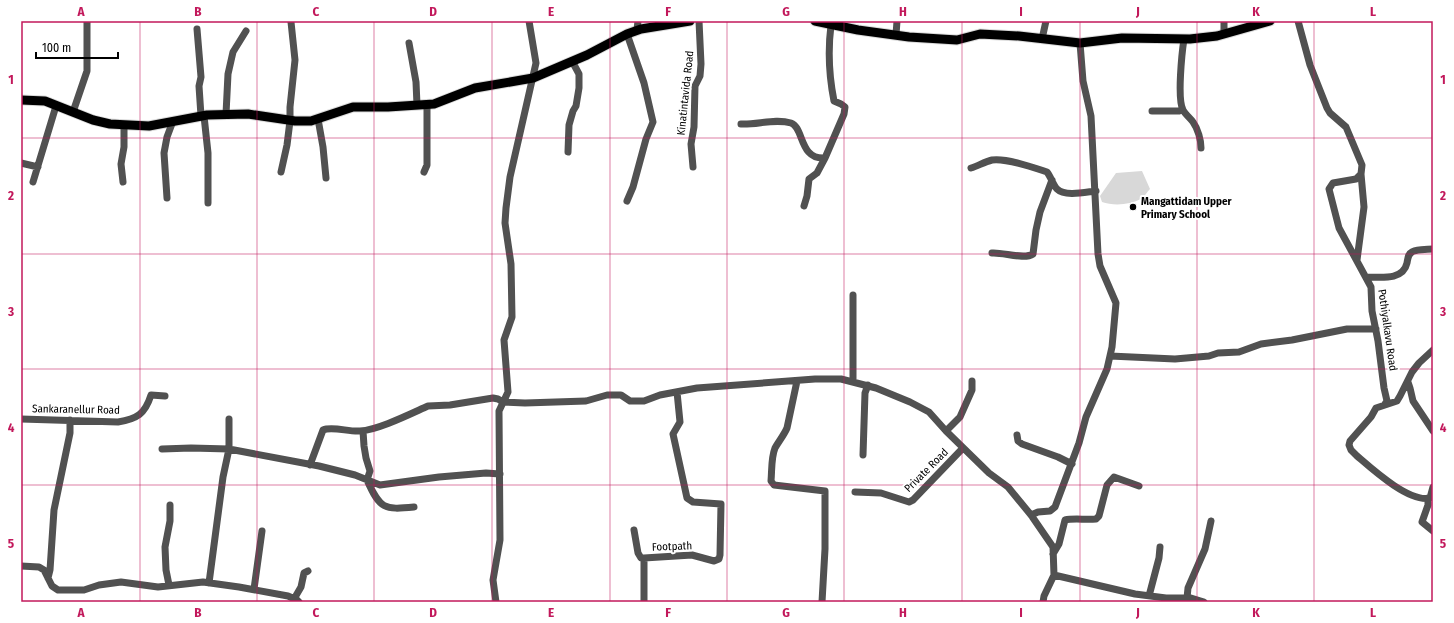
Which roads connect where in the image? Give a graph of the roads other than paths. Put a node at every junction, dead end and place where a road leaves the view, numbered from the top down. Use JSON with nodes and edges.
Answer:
{"nodes":[{"id":1,"x":87,"y":21,"type":"edge"},
{"id":2,"x":529,"y":21,"type":"edge"},
{"id":3,"x":690,"y":21,"type":"edge"},
{"id":4,"x":699,"y":21,"type":"edge"},
{"id":5,"x":815,"y":21,"type":"edge"},
{"id":6,"x":898,"y":21,"type":"edge"},
{"id":7,"x":1046,"y":21,"type":"edge"},
{"id":8,"x":1224,"y":21,"type":"edge"},
{"id":9,"x":1270,"y":21,"type":"edge"},
{"id":10,"x":1298,"y":21,"type":"edge"},
{"id":11,"x":291,"y":22,"type":"edge"},
{"id":12,"x":836,"y":24,"type":"edge"},
{"id":13,"x":638,"y":26,"type":"edge"},
{"id":14,"x":197,"y":29,"type":"dead end"},
{"id":15,"x":246,"y":31,"type":"dead end"},
{"id":16,"x":627,"y":34,"type":"junction"},
{"id":17,"x":1224,"y":34,"type":"junction"},
{"id":18,"x":896,"y":35,"type":"junction"},
{"id":19,"x":1042,"y":39,"type":"junction"},
{"id":20,"x":1184,"y":39,"type":"junction"},
{"id":21,"x":1080,"y":42,"type":"junction"},
{"id":22,"x":409,"y":43,"type":"dead end"},
{"id":23,"x":572,"y":61,"type":"junction"},
{"id":24,"x":533,"y":78,"type":"junction"},
{"id":25,"x":21,"y":100,"type":"edge"},
{"id":26,"x":417,"y":105,"type":"junction"},
{"id":27,"x":427,"y":105,"type":"junction"},
{"id":28,"x":56,"y":106,"type":"junction"},
{"id":29,"x":1182,"y":110,"type":"junction"},
{"id":30,"x":1152,"y":111,"type":"dead end"},
{"id":31,"x":73,"y":112,"type":"junction"},
{"id":32,"x":226,"y":114,"type":"junction"},
{"id":33,"x":202,"y":116,"type":"junction"},
{"id":34,"x":318,"y":119,"type":"junction"},
{"id":35,"x":173,"y":121,"type":"junction"},
{"id":36,"x":290,"y":121,"type":"junction"},
{"id":37,"x":741,"y":124,"type":"dead end"},
{"id":38,"x":124,"y":125,"type":"junction"},
{"id":39,"x":1201,"y":148,"type":"dead end"},
{"id":40,"x":568,"y":152,"type":"dead end"},
{"id":41,"x":825,"y":158,"type":"junction"},
{"id":42,"x":21,"y":163,"type":"edge"},
{"id":43,"x":38,"y":167,"type":"junction"},
{"id":44,"x":693,"y":167,"type":"dead end"},
{"id":45,"x":971,"y":168,"type":"dead end"},
{"id":46,"x":281,"y":172,"type":"dead end"},
{"id":47,"x":424,"y":172,"type":"dead end"},
{"id":48,"x":1361,"y":174,"type":"junction"},
{"id":49,"x":326,"y":178,"type":"dead end"},
{"id":50,"x":1052,"y":180,"type":"junction"},
{"id":51,"x":33,"y":182,"type":"dead end"},
{"id":52,"x":123,"y":182,"type":"dead end"},
{"id":53,"x":1096,"y":191,"type":"junction"},
{"id":54,"x":167,"y":198,"type":"dead end"},
{"id":55,"x":627,"y":200,"type":"dead end"},
{"id":56,"x":208,"y":203,"type":"dead end"},
{"id":57,"x":804,"y":206,"type":"dead end"},
{"id":58,"x":1433,"y":248,"type":"edge"},
{"id":59,"x":992,"y":253,"type":"dead end"},
{"id":60,"x":1357,"y":260,"type":"junction"},
{"id":61,"x":1366,"y":277,"type":"junction"},
{"id":62,"x":853,"y":295,"type":"dead end"},
{"id":63,"x":1376,"y":329,"type":"junction"},
{"id":64,"x":1433,"y":350,"type":"edge"},
{"id":65,"x":1110,"y":356,"type":"junction"},
{"id":66,"x":797,"y":381,"type":"junction"},
{"id":67,"x":972,"y":381,"type":"dead end"},
{"id":68,"x":853,"y":382,"type":"junction"},
{"id":69,"x":1408,"y":382,"type":"junction"},
{"id":70,"x":868,"y":386,"type":"junction"},
{"id":71,"x":677,"y":392,"type":"junction"},
{"id":72,"x":165,"y":396,"type":"dead end"},
{"id":73,"x":503,"y":402,"type":"junction"},
{"id":74,"x":1385,"y":404,"type":"junction"},
{"id":75,"x":21,"y":419,"type":"edge"},
{"id":76,"x":229,"y":419,"type":"dead end"},
{"id":77,"x":70,"y":420,"type":"junction"},
{"id":78,"x":946,"y":430,"type":"junction"},
{"id":79,"x":363,"y":431,"type":"junction"},
{"id":80,"x":1433,"y":431,"type":"edge"},
{"id":81,"x":1017,"y":435,"type":"dead end"},
{"id":82,"x":963,"y":448,"type":"junction"},
{"id":83,"x":162,"y":449,"type":"dead end"},
{"id":84,"x":229,"y":449,"type":"junction"},
{"id":85,"x":864,"y":455,"type":"dead end"},
{"id":86,"x":1072,"y":464,"type":"junction"},
{"id":87,"x":310,"y":465,"type":"junction"},
{"id":88,"x":500,"y":474,"type":"junction"},
{"id":89,"x":367,"y":480,"type":"junction"},
{"id":90,"x":1139,"y":486,"type":"dead end"},
{"id":91,"x":1433,"y":487,"type":"edge"},
{"id":92,"x":855,"y":492,"type":"dead end"},
{"id":93,"x":1428,"y":498,"type":"junction"},
{"id":94,"x":170,"y":505,"type":"dead end"},
{"id":95,"x":414,"y":507,"type":"dead end"},
{"id":96,"x":1031,"y":515,"type":"junction"},
{"id":97,"x":1211,"y":521,"type":"dead end"},
{"id":98,"x":634,"y":530,"type":"dead end"},
{"id":99,"x":262,"y":531,"type":"dead end"},
{"id":100,"x":1433,"y":531,"type":"edge"},
{"id":101,"x":1160,"y":547,"type":"dead end"},
{"id":102,"x":1053,"y":554,"type":"junction"},
{"id":103,"x":644,"y":558,"type":"junction"},
{"id":104,"x":21,"y":566,"type":"edge"},
{"id":105,"x":308,"y":571,"type":"dead end"},
{"id":106,"x":1054,"y":575,"type":"junction"},
{"id":107,"x":48,"y":578,"type":"junction"},
{"id":108,"x":209,"y":583,"type":"junction"},
{"id":109,"x":169,"y":585,"type":"junction"},
{"id":110,"x":254,"y":589,"type":"junction"},
{"id":111,"x":1148,"y":596,"type":"junction"},
{"id":112,"x":1186,"y":598,"type":"junction"},
{"id":113,"x":296,"y":600,"type":"edge"},
{"id":114,"x":496,"y":602,"type":"edge"},
{"id":115,"x":644,"y":602,"type":"edge"},
{"id":116,"x":822,"y":602,"type":"edge"},
{"id":117,"x":1043,"y":602,"type":"edge"},
{"id":118,"x":1204,"y":602,"type":"edge"}],
"edges":[{"from":1,"to":31,"type":"street"},
{"from":2,"to":24,"type":"street"},
{"from":3,"to":13,"type":"main road"},
{"from":4,"to":44,"type":"street","name":"Kinatintavida Road"},
{"from":5,"to":12,"type":"main road"},
{"from":6,"to":18,"type":"street"},
{"from":7,"to":19,"type":"street"},
{"from":8,"to":17,"type":"street"},
{"from":9,"to":17,"type":"main road"},
{"from":10,"to":48,"type":"street"},
{"from":11,"to":36,"type":"street"},
{"from":12,"to":18,"type":"main road"},
{"from":12,"to":41,"type":"street"},
{"from":13,"to":16,"type":"main road"},
{"from":14,"to":33,"type":"street"},
{"from":15,"to":32,"type":"street"},
{"from":16,"to":23,"type":"main road"},
{"from":16,"to":55,"type":"street"},
{"from":17,"to":20,"type":"main road"},
{"from":18,"to":19,"type":"main road"},
{"from":19,"to":21,"type":"main road"},
{"from":20,"to":21,"type":"main road"},
{"from":20,"to":29,"type":"street"},
{"from":21,"to":53,"type":"street"},
{"from":22,"to":26,"type":"street"},
{"from":23,"to":24,"type":"main road"},
{"from":23,"to":40,"type":"street"},
{"from":24,"to":27,"type":"main road"},
{"from":24,"to":73,"type":"street"},
{"from":25,"to":28,"type":"main road"},
{"from":26,"to":27,"type":"main road"},
{"from":26,"to":34,"type":"main road"},
{"from":27,"to":47,"type":"street"},
{"from":28,"to":31,"type":"main road"},
{"from":28,"to":43,"type":"street"},
{"from":29,"to":30,"type":"street"},
{"from":29,"to":39,"type":"street"},
{"from":31,"to":38,"type":"main road"},
{"from":32,"to":33,"type":"main road"},
{"from":32,"to":36,"type":"main road"},
{"from":33,"to":35,"type":"main road"},
{"from":33,"to":56,"type":"street"},
{"from":34,"to":36,"type":"main road"},
{"from":34,"to":49,"type":"street"},
{"from":35,"to":38,"type":"main road"},
{"from":35,"to":54,"type":"street"},
{"from":36,"to":46,"type":"street"},
{"from":37,"to":41,"type":"street"},
{"from":38,"to":52,"type":"street"},
{"from":41,"to":57,"type":"street"},
{"from":42,"to":43,"type":"street"},
{"from":43,"to":51,"type":"street"},
{"from":45,"to":50,"type":"street"},
{"from":48,"to":60,"type":"street"},
{"from":48,"to":60,"type":"street","name":"Pothiyalkavu Road"},
{"from":50,"to":53,"type":"street"},
{"from":50,"to":59,"type":"street"},
{"from":53,"to":65,"type":"street"},
{"from":58,"to":61,"type":"street"},
{"from":60,"to":61,"type":"street","name":"Pothiyalkavu Road"},
{"from":61,"to":63,"type":"street","name":"Pothiyalkavu Road"},
{"from":62,"to":68,"type":"street"},
{"from":63,"to":65,"type":"street"},
{"from":63,"to":74,"type":"street","name":"Pothiyalkavu Road"},
{"from":64,"to":69,"type":"street"},
{"from":65,"to":86,"type":"street"},
{"from":66,"to":68,"type":"street"},
{"from":66,"to":71,"type":"street"},
{"from":66,"to":116,"type":"street"},
{"from":67,"to":78,"type":"street"},
{"from":68,"to":70,"type":"street"},
{"from":69,"to":74,"type":"street"},
{"from":69,"to":80,"type":"street"},
{"from":70,"to":78,"type":"street"},
{"from":70,"to":85,"type":"street"},
{"from":71,"to":73,"type":"street"},
{"from":71,"to":103,"type":"street","name":"Footpath"},
{"from":72,"to":77,"type":"street","name":"Sankaranellur Road"},
{"from":73,"to":79,"type":"street"},
{"from":73,"to":88,"type":"street"},
{"from":74,"to":93,"type":"street"},
{"from":75,"to":77,"type":"street","name":"Sankaranellur Road"},
{"from":76,"to":84,"type":"street"},
{"from":77,"to":107,"type":"street"},
{"from":78,"to":82,"type":"street"},
{"from":79,"to":87,"type":"street"},
{"from":79,"to":89,"type":"street"},
{"from":81,"to":86,"type":"street"},
{"from":82,"to":92,"type":"street","name":"Private Road"},
{"from":82,"to":96,"type":"street"},
{"from":83,"to":84,"type":"street"},
{"from":84,"to":87,"type":"street"},
{"from":84,"to":108,"type":"street"},
{"from":86,"to":96,"type":"street"},
{"from":87,"to":89,"type":"street"},
{"from":88,"to":89,"type":"street"},
{"from":88,"to":114,"type":"street"},
{"from":89,"to":95,"type":"street"},
{"from":90,"to":102,"type":"street"},
{"from":91,"to":93,"type":"street"},
{"from":93,"to":100,"type":"street"},
{"from":94,"to":109,"type":"street"},
{"from":96,"to":102,"type":"street"},
{"from":97,"to":112,"type":"street"},
{"from":98,"to":103,"type":"street"},
{"from":99,"to":110,"type":"street"},
{"from":101,"to":111,"type":"street"},
{"from":102,"to":106,"type":"street"},
{"from":103,"to":115,"type":"street"},
{"from":104,"to":107,"type":"street"},
{"from":105,"to":113,"type":"street"},
{"from":106,"to":111,"type":"street"},
{"from":106,"to":117,"type":"street"},
{"from":107,"to":109,"type":"street"},
{"from":108,"to":109,"type":"street"},
{"from":108,"to":110,"type":"street"},
{"from":110,"to":113,"type":"street"},
{"from":111,"to":112,"type":"street"},
{"from":112,"to":118,"type":"street"}]}
